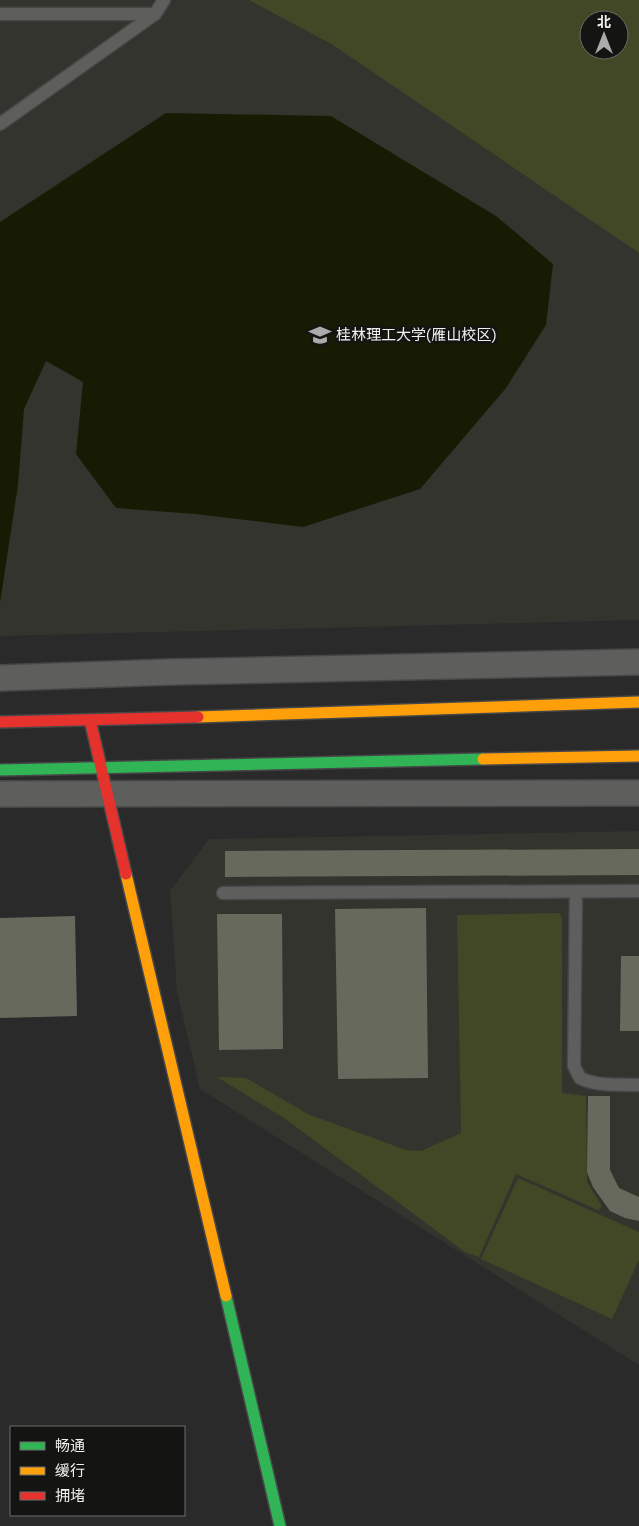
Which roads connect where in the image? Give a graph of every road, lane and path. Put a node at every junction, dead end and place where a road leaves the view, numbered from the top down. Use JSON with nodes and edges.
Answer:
{"nodes":[{"id":1,"x":164,"y":0,"type":"edge"},
{"id":2,"x":0,"y":14,"type":"edge"},
{"id":3,"x":155,"y":14,"type":"junction"},
{"id":4,"x":0,"y":124,"type":"edge"},
{"id":5,"x":639,"y":662,"type":"edge"},
{"id":6,"x":0,"y":678,"type":"edge"},
{"id":7,"x":639,"y":702,"type":"edge"},
{"id":8,"x":90,"y":720,"type":"junction"},
{"id":9,"x":0,"y":722,"type":"edge"},
{"id":10,"x":639,"y":756,"type":"edge"},
{"id":11,"x":101,"y":768,"type":"junction"},
{"id":12,"x":0,"y":770,"type":"edge"},
{"id":13,"x":88,"y":783,"type":"junction"},
{"id":14,"x":639,"y":793,"type":"edge"},
{"id":15,"x":0,"y":794,"type":"edge"},
{"id":16,"x":639,"y":891,"type":"edge"},
{"id":17,"x":576,"y":892,"type":"junction"},
{"id":18,"x":223,"y":893,"type":"dead end"},
{"id":19,"x":639,"y":1085,"type":"edge"},
{"id":20,"x":280,"y":1526,"type":"edge"}],
"edges":[{"from":1,"to":3,"type":"lane"},
{"from":2,"to":3,"type":"lane"},
{"from":3,"to":4,"type":"lane"},
{"from":5,"to":6,"type":"street"},
{"from":7,"to":8,"type":"main road"},
{"from":8,"to":9,"type":"main road"},
{"from":8,"to":11,"type":"main road"},
{"from":10,"to":11,"type":"main road"},
{"from":11,"to":13,"type":"main road"},
{"from":11,"to":13,"type":"main road"},
{"from":12,"to":13,"type":"main road"},
{"from":13,"to":14,"type":"street"},
{"from":13,"to":15,"type":"street"},
{"from":13,"to":20,"type":"main road"},
{"from":16,"to":17,"type":"lane"},
{"from":17,"to":18,"type":"lane"},
{"from":17,"to":19,"type":"lane"}]}
